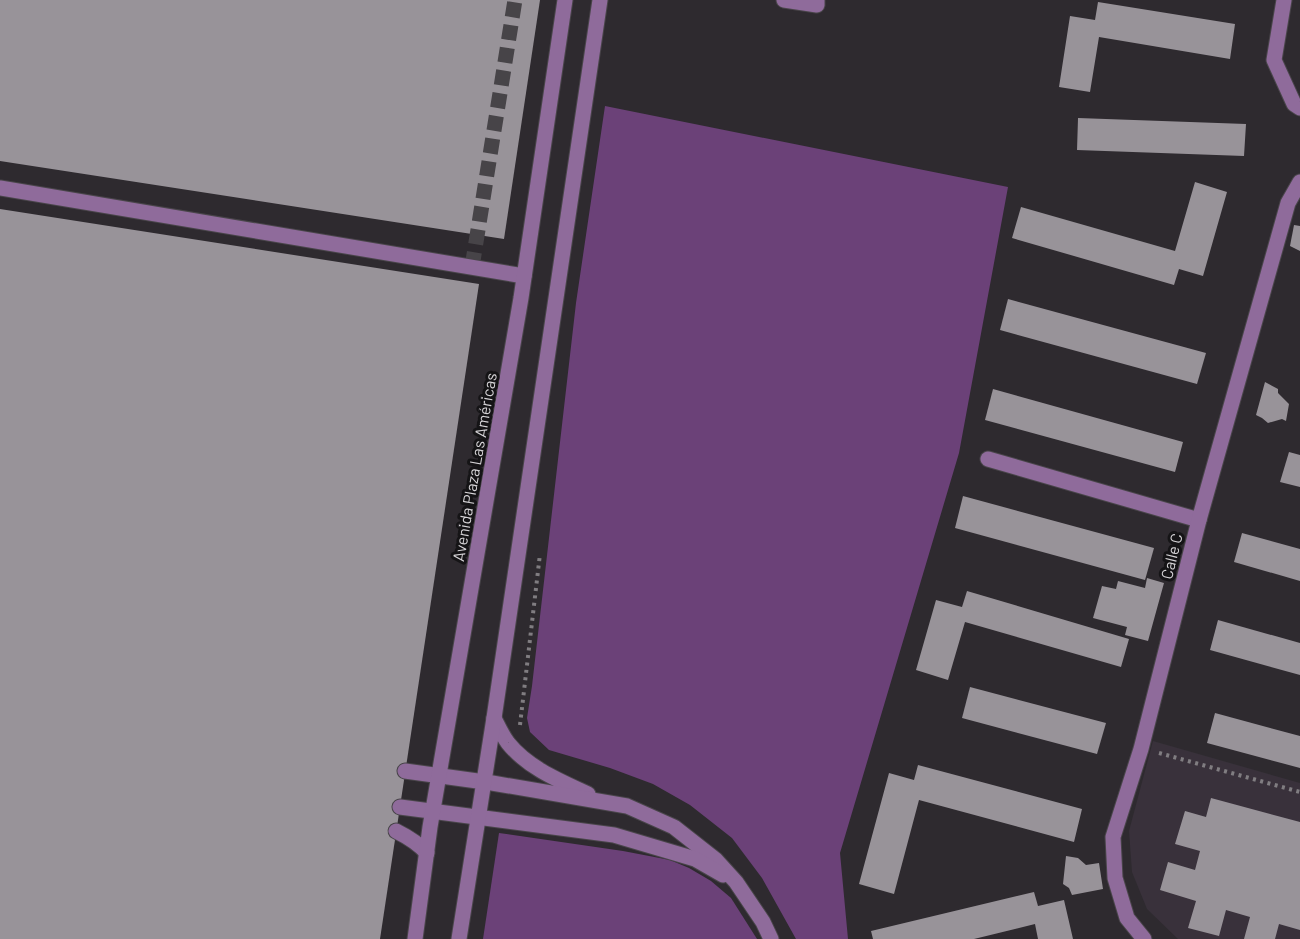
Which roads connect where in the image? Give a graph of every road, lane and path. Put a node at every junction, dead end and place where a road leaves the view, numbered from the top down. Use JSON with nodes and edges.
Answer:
{"nodes":[{"id":1,"x":566,"y":0,"type":"edge"},
{"id":2,"x":600,"y":0,"type":"edge"},
{"id":3,"x":784,"y":0,"type":"edge"},
{"id":4,"x":817,"y":0,"type":"edge"},
{"id":5,"x":1284,"y":0,"type":"edge"},
{"id":6,"x":1300,"y":108,"type":"edge"},
{"id":7,"x":1300,"y":182,"type":"edge"},
{"id":8,"x":0,"y":188,"type":"edge"},
{"id":9,"x":524,"y":276,"type":"junction"},
{"id":10,"x":988,"y":459,"type":"dead end"},
{"id":11,"x":1199,"y":520,"type":"junction"},
{"id":12,"x":494,"y":718,"type":"junction"},
{"id":13,"x":1141,"y":748,"type":"junction"},
{"id":14,"x":405,"y":771,"type":"dead end"},
{"id":15,"x":439,"y":775,"type":"junction"},
{"id":16,"x":484,"y":782,"type":"junction"},
{"id":17,"x":1300,"y":792,"type":"edge"},
{"id":18,"x":610,"y":804,"type":"junction"},
{"id":19,"x":400,"y":807,"type":"dead end"},
{"id":20,"x":433,"y":812,"type":"junction"},
{"id":21,"x":478,"y":817,"type":"junction"},
{"id":22,"x":396,"y":831,"type":"dead end"},
{"id":23,"x":427,"y":853,"type":"junction"},
{"id":24,"x":736,"y":882,"type":"junction"},
{"id":25,"x":415,"y":939,"type":"edge"},
{"id":26,"x":459,"y":939,"type":"edge"},
{"id":27,"x":771,"y":939,"type":"edge"},
{"id":28,"x":1143,"y":939,"type":"edge"}],
"edges":[{"from":1,"to":9,"type":"street","name":"Avenida Plaza Las Américas"},
{"from":2,"to":12,"type":"street"},
{"from":3,"to":4,"type":"street"},
{"from":5,"to":6,"type":"street"},
{"from":7,"to":11,"type":"street","name":"Calle C"},
{"from":8,"to":9,"type":"street"},
{"from":9,"to":15,"type":"street","name":"Avenida Plaza Las Américas"},
{"from":10,"to":11,"type":"street"},
{"from":11,"to":13,"type":"street","name":"Calle C"},
{"from":12,"to":16,"type":"street"},
{"from":12,"to":18,"type":"street"},
{"from":13,"to":17,"type":"path"},
{"from":13,"to":28,"type":"street","name":"Calle C"},
{"from":14,"to":15,"type":"street"},
{"from":15,"to":16,"type":"street"},
{"from":15,"to":20,"type":"street","name":"Avenida Plaza Las Américas"},
{"from":16,"to":18,"type":"street"},
{"from":16,"to":21,"type":"street"},
{"from":18,"to":24,"type":"street"},
{"from":19,"to":20,"type":"street"},
{"from":20,"to":21,"type":"street"},
{"from":20,"to":23,"type":"street","name":"Avenida Plaza Las Américas"},
{"from":21,"to":24,"type":"street"},
{"from":21,"to":26,"type":"street"},
{"from":22,"to":23,"type":"street"},
{"from":23,"to":25,"type":"street","name":"Avenida Plaza Las Américas"},
{"from":24,"to":27,"type":"street"}]}
